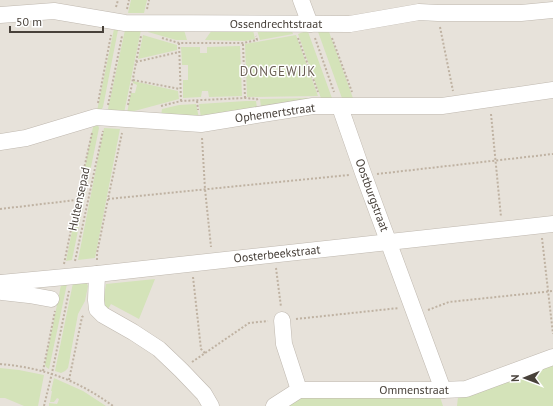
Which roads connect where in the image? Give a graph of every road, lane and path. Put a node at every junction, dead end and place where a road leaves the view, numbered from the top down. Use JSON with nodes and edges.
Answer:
{"nodes":[{"id":1,"x":118,"y":0,"type":"edge"},
{"id":2,"x":129,"y":0,"type":"edge"},
{"id":3,"x":148,"y":0,"type":"edge"},
{"id":4,"x":301,"y":0,"type":"edge"},
{"id":5,"x":553,"y":10,"type":"edge"},
{"id":6,"x":438,"y":13,"type":"junction"},
{"id":7,"x":0,"y":15,"type":"edge"},
{"id":8,"x":119,"y":22,"type":"junction"},
{"id":9,"x":144,"y":24,"type":"junction"},
{"id":10,"x":252,"y":24,"type":"junction"},
{"id":11,"x":303,"y":24,"type":"junction"},
{"id":12,"x":329,"y":24,"type":"junction"},
{"id":13,"x":157,"y":37,"type":"dead end"},
{"id":14,"x":179,"y":43,"type":"junction"},
{"id":15,"x":242,"y":43,"type":"junction"},
{"id":16,"x":179,"y":52,"type":"junction"},
{"id":17,"x":136,"y":62,"type":"junction"},
{"id":18,"x":133,"y":80,"type":"junction"},
{"id":19,"x":180,"y":89,"type":"junction"},
{"id":20,"x":553,"y":90,"type":"edge"},
{"id":21,"x":245,"y":98,"type":"junction"},
{"id":22,"x":489,"y":99,"type":"junction"},
{"id":23,"x":181,"y":101,"type":"junction"},
{"id":24,"x":197,"y":101,"type":"junction"},
{"id":25,"x":455,"y":104,"type":"junction"},
{"id":26,"x":323,"y":106,"type":"junction"},
{"id":27,"x":340,"y":106,"type":"junction"},
{"id":28,"x":357,"y":106,"type":"junction"},
{"id":29,"x":157,"y":107,"type":"dead end"},
{"id":30,"x":260,"y":115,"type":"junction"},
{"id":31,"x":101,"y":117,"type":"junction"},
{"id":32,"x":125,"y":119,"type":"junction"},
{"id":33,"x":201,"y":124,"type":"junction"},
{"id":34,"x":0,"y":142,"type":"edge"},
{"id":35,"x":553,"y":154,"type":"edge"},
{"id":36,"x":495,"y":160,"type":"junction"},
{"id":37,"x":363,"y":174,"type":"junction"},
{"id":38,"x":205,"y":189,"type":"junction"},
{"id":39,"x":108,"y":199,"type":"junction"},
{"id":40,"x":77,"y":200,"type":"junction"},
{"id":41,"x":0,"y":209,"type":"edge"},
{"id":42,"x":547,"y":225,"type":"edge"},
{"id":43,"x":502,"y":230,"type":"junction"},
{"id":44,"x":389,"y":242,"type":"junction"},
{"id":45,"x":275,"y":254,"type":"junction"},
{"id":46,"x":212,"y":261,"type":"junction"},
{"id":47,"x":191,"y":263,"type":"junction"},
{"id":48,"x":97,"y":274,"type":"junction"},
{"id":49,"x":67,"y":276,"type":"junction"},
{"id":50,"x":1,"y":283,"type":"edge"},
{"id":51,"x":553,"y":291,"type":"edge"},
{"id":52,"x":548,"y":292,"type":"junction"},
{"id":53,"x":53,"y":304,"type":"joint"},
{"id":54,"x":97,"y":309,"type":"junction"},
{"id":55,"x":415,"y":315,"type":"junction"},
{"id":56,"x":282,"y":320,"type":"joint"},
{"id":57,"x":553,"y":334,"type":"edge"},
{"id":58,"x":204,"y":354,"type":"dead end"},
{"id":59,"x":553,"y":357,"type":"edge"},
{"id":60,"x":0,"y":364,"type":"edge"},
{"id":61,"x":43,"y":371,"type":"junction"},
{"id":62,"x":52,"y":373,"type":"junction"},
{"id":63,"x":69,"y":380,"type":"junction"},
{"id":64,"x":299,"y":390,"type":"junction"},
{"id":65,"x":443,"y":390,"type":"junction"},
{"id":66,"x":44,"y":406,"type":"edge"},
{"id":67,"x":113,"y":406,"type":"edge"},
{"id":68,"x":211,"y":406,"type":"edge"},
{"id":69,"x":274,"y":406,"type":"edge"}],
"edges":[{"from":1,"to":8,"type":"path"},
{"from":2,"to":8,"type":"path","name":"Hultensepad"},
{"from":3,"to":9,"type":"path"},
{"from":4,"to":11,"type":"street"},
{"from":5,"to":6,"type":"street","name":"Ossendrechtstraat"},
{"from":6,"to":12,"type":"street","name":"Ossendrechtstraat"},
{"from":6,"to":25,"type":"path"},
{"from":7,"to":8,"type":"street","name":"Ossendrechtstraat"},
{"from":8,"to":9,"type":"street","name":"Ossendrechtstraat"},
{"from":8,"to":31,"type":"path","name":"Hultensepad"},
{"from":8,"to":31,"type":"path"},
{"from":9,"to":10,"type":"street","name":"Ossendrechtstraat"},
{"from":9,"to":17,"type":"path"},
{"from":10,"to":11,"type":"street","name":"Ossendrechtstraat"},
{"from":10,"to":15,"type":"path"},
{"from":11,"to":12,"type":"street","name":"Ossendrechtstraat"},
{"from":11,"to":26,"type":"path"},
{"from":11,"to":27,"type":"path"},
{"from":12,"to":28,"type":"path"},
{"from":13,"to":14,"type":"path"},
{"from":14,"to":15,"type":"path"},
{"from":14,"to":16,"type":"path"},
{"from":15,"to":21,"type":"path"},
{"from":16,"to":17,"type":"path"},
{"from":16,"to":19,"type":"path"},
{"from":17,"to":18,"type":"path"},
{"from":18,"to":19,"type":"path"},
{"from":18,"to":32,"type":"path"},
{"from":19,"to":23,"type":"path"},
{"from":20,"to":22,"type":"street","name":"Ophemertstraat"},
{"from":21,"to":24,"type":"path"},
{"from":21,"to":30,"type":"path"},
{"from":22,"to":25,"type":"street","name":"Ophemertstraat"},
{"from":22,"to":36,"type":"path"},
{"from":23,"to":24,"type":"path"},
{"from":23,"to":29,"type":"path"},
{"from":24,"to":33,"type":"path"},
{"from":25,"to":28,"type":"street","name":"Ophemertstraat"},
{"from":26,"to":27,"type":"street","name":"Ophemertstraat"},
{"from":26,"to":30,"type":"street","name":"Ophemertstraat"},
{"from":27,"to":28,"type":"street","name":"Ophemertstraat"},
{"from":27,"to":37,"type":"street","name":"Oostburgstraat"},
{"from":30,"to":33,"type":"street","name":"Ophemertstraat"},
{"from":31,"to":32,"type":"street","name":"Ophemertstraat"},
{"from":31,"to":34,"type":"street","name":"Ophemertstraat"},
{"from":31,"to":40,"type":"path"},
{"from":31,"to":49,"type":"path","name":"Hultensepad"},
{"from":32,"to":33,"type":"street","name":"Ophemertstraat"},
{"from":32,"to":39,"type":"path"},
{"from":33,"to":38,"type":"path"},
{"from":35,"to":36,"type":"path"},
{"from":36,"to":37,"type":"path"},
{"from":36,"to":43,"type":"path"},
{"from":37,"to":38,"type":"path"},
{"from":37,"to":44,"type":"street","name":"Oostburgstraat"},
{"from":38,"to":39,"type":"path"},
{"from":38,"to":46,"type":"path"},
{"from":39,"to":48,"type":"path"},
{"from":40,"to":41,"type":"path"},
{"from":40,"to":49,"type":"path"},
{"from":42,"to":43,"type":"street","name":"Oosterbeekstraat"},
{"from":42,"to":52,"type":"path"},
{"from":43,"to":44,"type":"street","name":"Oosterbeekstraat"},
{"from":44,"to":45,"type":"street","name":"Oosterbeekstraat"},
{"from":44,"to":55,"type":"street","name":"Oostburgstraat"},
{"from":45,"to":46,"type":"street","name":"Oosterbeekstraat"},
{"from":45,"to":56,"type":"path"},
{"from":46,"to":47,"type":"street","name":"Oosterbeekstraat"},
{"from":47,"to":48,"type":"street","name":"Oosterbeekstraat"},
{"from":47,"to":58,"type":"path"},
{"from":48,"to":49,"type":"street","name":"Oosterbeekstraat"},
{"from":48,"to":54,"type":"street"},
{"from":49,"to":50,"type":"street","name":"Oosterbeekstraat"},
{"from":49,"to":62,"type":"path","name":"Hultensepad"},
{"from":50,"to":53,"type":"street","name":"Oosterbeekstraat"},
{"from":51,"to":52,"type":"path"},
{"from":52,"to":55,"type":"path"},
{"from":52,"to":57,"type":"path"},
{"from":53,"to":61,"type":"path"},
{"from":54,"to":63,"type":"path"},
{"from":54,"to":68,"type":"street"},
{"from":55,"to":65,"type":"street","name":"Oostburgstraat"},
{"from":56,"to":64,"type":"street"},
{"from":59,"to":65,"type":"street","name":"Ommenstraat"},
{"from":60,"to":61,"type":"path"},
{"from":61,"to":62,"type":"path"},
{"from":62,"to":63,"type":"path"},
{"from":62,"to":66,"type":"path","name":"Hultensepad"},
{"from":63,"to":67,"type":"path"},
{"from":64,"to":65,"type":"street","name":"Ommenstraat"},
{"from":64,"to":69,"type":"street"}]}
